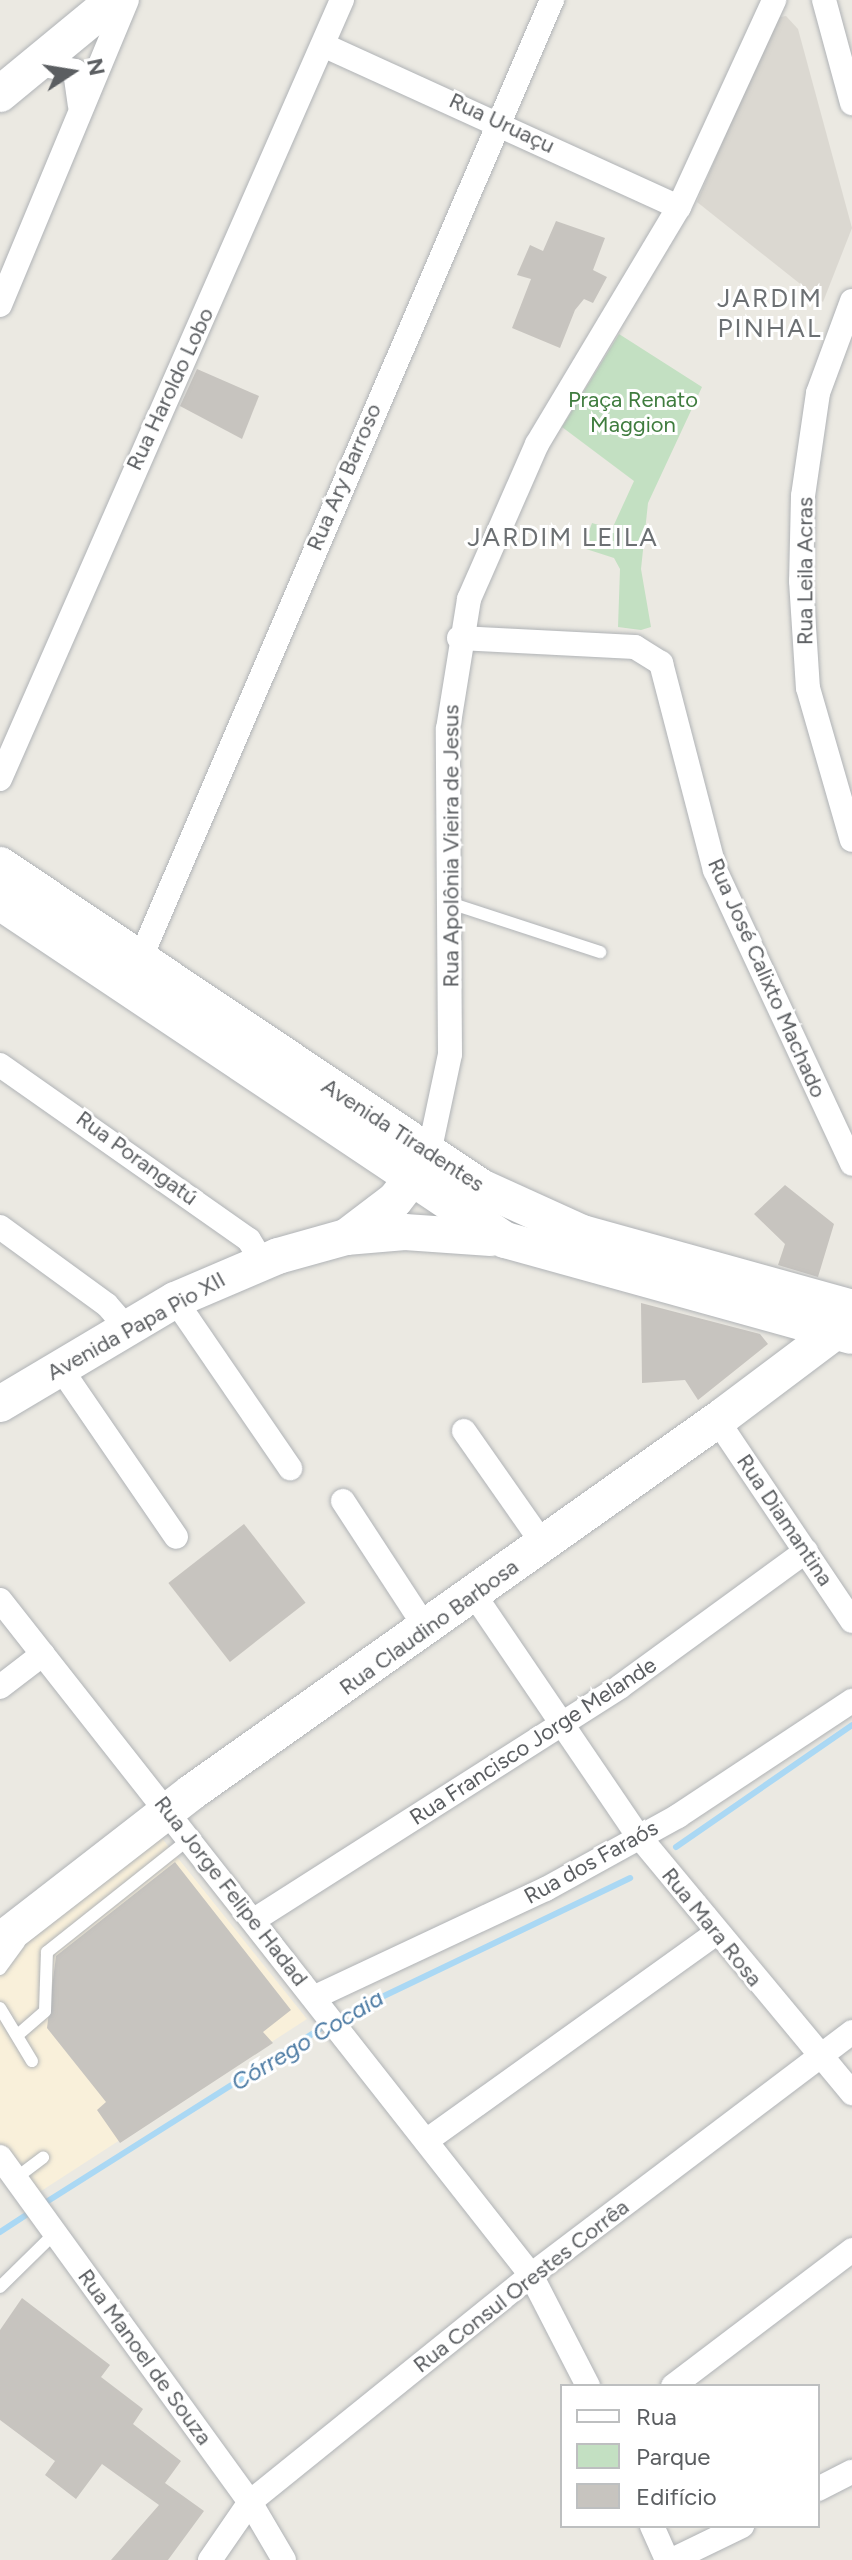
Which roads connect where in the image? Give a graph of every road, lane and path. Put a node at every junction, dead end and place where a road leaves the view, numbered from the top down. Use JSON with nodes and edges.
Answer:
{"nodes":[{"id":1,"x":114,"y":0,"type":"edge"},
{"id":2,"x":127,"y":0,"type":"edge"},
{"id":3,"x":342,"y":0,"type":"edge"},
{"id":4,"x":552,"y":0,"type":"edge"},
{"id":5,"x":774,"y":0,"type":"edge"},
{"id":6,"x":824,"y":0,"type":"edge"},
{"id":7,"x":323,"y":45,"type":"junction"},
{"id":8,"x":39,"y":64,"type":"junction"},
{"id":9,"x":0,"y":94,"type":"edge"},
{"id":10,"x":852,"y":103,"type":"edge"},
{"id":11,"x":80,"y":106,"type":"junction"},
{"id":12,"x":499,"y":120,"type":"junction"},
{"id":13,"x":679,"y":207,"type":"junction"},
{"id":14,"x":852,"y":301,"type":"edge"},
{"id":15,"x":0,"y":305,"type":"edge"},
{"id":16,"x":459,"y":638,"type":"junction"},
{"id":17,"x":0,"y":779,"type":"edge"},
{"id":18,"x":852,"y":840,"type":"edge"},
{"id":19,"x":0,"y":865,"type":"edge"},
{"id":20,"x":0,"y":902,"type":"edge"},
{"id":21,"x":453,"y":904,"type":"junction"},
{"id":22,"x":600,"y":952,"type":"dead end"},
{"id":23,"x":141,"y":957,"type":"junction"},
{"id":24,"x":0,"y":1065,"type":"edge"},
{"id":25,"x":367,"y":1114,"type":"junction"},
{"id":26,"x":382,"y":1158,"type":"junction"},
{"id":27,"x":852,"y":1164,"type":"edge"},
{"id":28,"x":421,"y":1166,"type":"junction"},
{"id":29,"x":386,"y":1206,"type":"junction"},
{"id":30,"x":0,"y":1227,"type":"edge"},
{"id":31,"x":346,"y":1237,"type":"junction"},
{"id":32,"x":505,"y":1240,"type":"junction"},
{"id":33,"x":262,"y":1262,"type":"junction"},
{"id":34,"x":175,"y":1300,"type":"junction"},
{"id":35,"x":849,"y":1318,"type":"edge"},
{"id":36,"x":127,"y":1328,"type":"junction"},
{"id":37,"x":59,"y":1366,"type":"junction"},
{"id":38,"x":1,"y":1402,"type":"edge"},
{"id":39,"x":717,"y":1420,"type":"junction"},
{"id":40,"x":464,"y":1431,"type":"dead end"},
{"id":41,"x":290,"y":1468,"type":"dead end"},
{"id":42,"x":343,"y":1501,"type":"dead end"},
{"id":43,"x":176,"y":1537,"type":"dead end"},
{"id":44,"x":543,"y":1544,"type":"junction"},
{"id":45,"x":806,"y":1551,"type":"junction"},
{"id":46,"x":475,"y":1596,"type":"junction"},
{"id":47,"x":0,"y":1600,"type":"edge"},
{"id":48,"x":852,"y":1621,"type":"edge"},
{"id":49,"x":427,"y":1630,"type":"junction"},
{"id":50,"x":43,"y":1654,"type":"junction"},
{"id":51,"x":0,"y":1687,"type":"edge"},
{"id":52,"x":852,"y":1701,"type":"edge"},
{"id":53,"x":558,"y":1724,"type":"junction"},
{"id":54,"x":167,"y":1811,"type":"junction"},
{"id":55,"x":637,"y":1834,"type":"junction"},
{"id":56,"x":189,"y":1839,"type":"junction"},
{"id":57,"x":254,"y":1920,"type":"junction"},
{"id":58,"x":8,"y":1934,"type":"edge"},
{"id":59,"x":715,"y":1934,"type":"junction"},
{"id":60,"x":0,"y":1969,"type":"edge"},
{"id":61,"x":318,"y":2000,"type":"junction"},
{"id":62,"x":0,"y":2008,"type":"edge"},
{"id":63,"x":852,"y":2032,"type":"edge"},
{"id":64,"x":20,"y":2033,"type":"junction"},
{"id":65,"x":821,"y":2057,"type":"junction"},
{"id":66,"x":32,"y":2061,"type":"dead end"},
{"id":67,"x":852,"y":2093,"type":"edge"},
{"id":68,"x":426,"y":2141,"type":"junction"},
{"id":69,"x":0,"y":2157,"type":"edge"},
{"id":70,"x":43,"y":2158,"type":"dead end"},
{"id":71,"x":22,"y":2185,"type":"junction"},
{"id":72,"x":53,"y":2230,"type":"junction"},
{"id":73,"x":852,"y":2250,"type":"edge"},
{"id":74,"x":531,"y":2275,"type":"junction"},
{"id":75,"x":0,"y":2287,"type":"edge"},
{"id":76,"x":587,"y":2384,"type":"edge"},
{"id":77,"x":676,"y":2384,"type":"edge"},
{"id":78,"x":852,"y":2472,"type":"edge"},
{"id":79,"x":820,"y":2488,"type":"edge"},
{"id":80,"x":250,"y":2502,"type":"junction"},
{"id":81,"x":653,"y":2528,"type":"edge"},
{"id":82,"x":738,"y":2528,"type":"edge"},
{"id":83,"x":210,"y":2560,"type":"edge"},
{"id":84,"x":284,"y":2560,"type":"edge"},
{"id":85,"x":670,"y":2560,"type":"edge"}],
"edges":[{"from":1,"to":8,"type":"main road"},
{"from":2,"to":11,"type":"street"},
{"from":3,"to":7,"type":"street","name":"Rua Haroldo Lobo"},
{"from":4,"to":12,"type":"street","name":"Rua Ary Barroso"},
{"from":5,"to":13,"type":"street","name":"Rua Apolônia Vieira de Jesus"},
{"from":6,"to":10,"type":"street"},
{"from":7,"to":12,"type":"street","name":"Rua Uruaçu"},
{"from":7,"to":17,"type":"street","name":"Rua Haroldo Lobo"},
{"from":8,"to":9,"type":"main road"},
{"from":8,"to":11,"type":"street"},
{"from":11,"to":15,"type":"street"},
{"from":12,"to":13,"type":"street","name":"Rua Uruaçu"},
{"from":12,"to":23,"type":"street","name":"Rua Ary Barroso"},
{"from":13,"to":16,"type":"street","name":"Rua Apolônia Vieira de Jesus"},
{"from":14,"to":18,"type":"street","name":"Rua Leila Acras"},
{"from":16,"to":21,"type":"street","name":"Rua Apolônia Vieira de Jesus"},
{"from":16,"to":27,"type":"street","name":"Rua José Calixto Machado"},
{"from":19,"to":23,"type":"main road","name":"Avenida Tiradentes"},
{"from":20,"to":26,"type":"main road","name":"Avenida Tiradentes"},
{"from":21,"to":22,"type":"lane"},
{"from":21,"to":28,"type":"street","name":"Rua Apolônia Vieira de Jesus"},
{"from":23,"to":25,"type":"main road","name":"Avenida Tiradentes"},
{"from":24,"to":33,"type":"street","name":"Rua Porangatú"},
{"from":25,"to":26,"type":"main road"},
{"from":25,"to":28,"type":"main road","name":"Avenida Tiradentes"},
{"from":26,"to":28,"type":"main road","name":"Avenida Tiradentes"},
{"from":26,"to":29,"type":"main road"},
{"from":28,"to":29,"type":"main road","name":"Avenida Papa Pio XII"},
{"from":28,"to":32,"type":"main road","name":"Avenida Tiradentes"},
{"from":28,"to":35,"type":"main road","name":"Avenida Tiradentes"},
{"from":29,"to":31,"type":"main road","name":"Avenida Papa Pio XII"},
{"from":30,"to":36,"type":"street"},
{"from":31,"to":32,"type":"main road"},
{"from":31,"to":33,"type":"main road","name":"Avenida Papa Pio XII"},
{"from":32,"to":35,"type":"main road","name":"Avenida Tiradentes"},
{"from":33,"to":34,"type":"main road","name":"Avenida Papa Pio XII"},
{"from":34,"to":36,"type":"main road","name":"Avenida Papa Pio XII"},
{"from":34,"to":41,"type":"street"},
{"from":35,"to":39,"type":"main road","name":"Rua Claudino Barbosa"},
{"from":36,"to":37,"type":"main road","name":"Avenida Papa Pio XII"},
{"from":37,"to":38,"type":"main road","name":"Avenida Papa Pio XII"},
{"from":37,"to":43,"type":"street"},
{"from":39,"to":44,"type":"main road","name":"Rua Claudino Barbosa"},
{"from":39,"to":45,"type":"street","name":"Rua Diamantina"},
{"from":40,"to":44,"type":"street"},
{"from":42,"to":49,"type":"street"},
{"from":44,"to":46,"type":"main road","name":"Rua Claudino Barbosa"},
{"from":45,"to":48,"type":"street","name":"Rua Diamantina"},
{"from":45,"to":53,"type":"street","name":"Rua Francisco Jorge Melande"},
{"from":46,"to":49,"type":"main road","name":"Rua Claudino Barbosa"},
{"from":46,"to":53,"type":"street","name":"Rua Mara Rosa"},
{"from":47,"to":50,"type":"street","name":"Rua Jorge Felipe Hadad"},
{"from":49,"to":54,"type":"main road","name":"Rua Claudino Barbosa"},
{"from":50,"to":51,"type":"street"},
{"from":50,"to":54,"type":"street","name":"Rua Jorge Felipe Hadad"},
{"from":52,"to":55,"type":"street","name":"Rua dos Faraós"},
{"from":53,"to":55,"type":"street","name":"Rua Mara Rosa"},
{"from":53,"to":57,"type":"street","name":"Rua Francisco Jorge Melande"},
{"from":54,"to":56,"type":"street","name":"Rua Jorge Felipe Hadad"},
{"from":54,"to":58,"type":"main road","name":"Rua Claudino Barbosa"},
{"from":55,"to":59,"type":"street","name":"Rua Mara Rosa"},
{"from":55,"to":61,"type":"street","name":"Rua dos Faraós"},
{"from":56,"to":57,"type":"street","name":"Rua Jorge Felipe Hadad"},
{"from":56,"to":64,"type":"lane"},
{"from":57,"to":61,"type":"street","name":"Rua Jorge Felipe Hadad"},
{"from":58,"to":60,"type":"lane"},
{"from":59,"to":65,"type":"street","name":"Rua Mara Rosa"},
{"from":59,"to":68,"type":"street"},
{"from":61,"to":68,"type":"street","name":"Rua Jorge Felipe Hadad"},
{"from":62,"to":64,"type":"lane"},
{"from":63,"to":65,"type":"street","name":"Rua Consul Orestes Corrêa"},
{"from":64,"to":66,"type":"lane"},
{"from":65,"to":67,"type":"street","name":"Rua Mara Rosa"},
{"from":65,"to":74,"type":"street","name":"Rua Consul Orestes Corrêa"},
{"from":68,"to":74,"type":"street","name":"Rua Jorge Felipe Hadad"},
{"from":69,"to":71,"type":"street","name":"Rua Manoel de Souza"},
{"from":70,"to":71,"type":"lane"},
{"from":71,"to":72,"type":"street","name":"Rua Manoel de Souza"},
{"from":72,"to":75,"type":"lane"},
{"from":72,"to":80,"type":"street","name":"Rua Manoel de Souza"},
{"from":73,"to":77,"type":"street"},
{"from":74,"to":76,"type":"street","name":"Rua Jorge Felipe Hadad"},
{"from":74,"to":80,"type":"street","name":"Rua Consul Orestes Corrêa"},
{"from":78,"to":79,"type":"street"},
{"from":80,"to":83,"type":"street","name":"Rua Consul Orestes Corrêa"},
{"from":80,"to":84,"type":"street","name":"Rua Manoel de Souza"},
{"from":81,"to":85,"type":"street"},
{"from":82,"to":85,"type":"street"}]}
